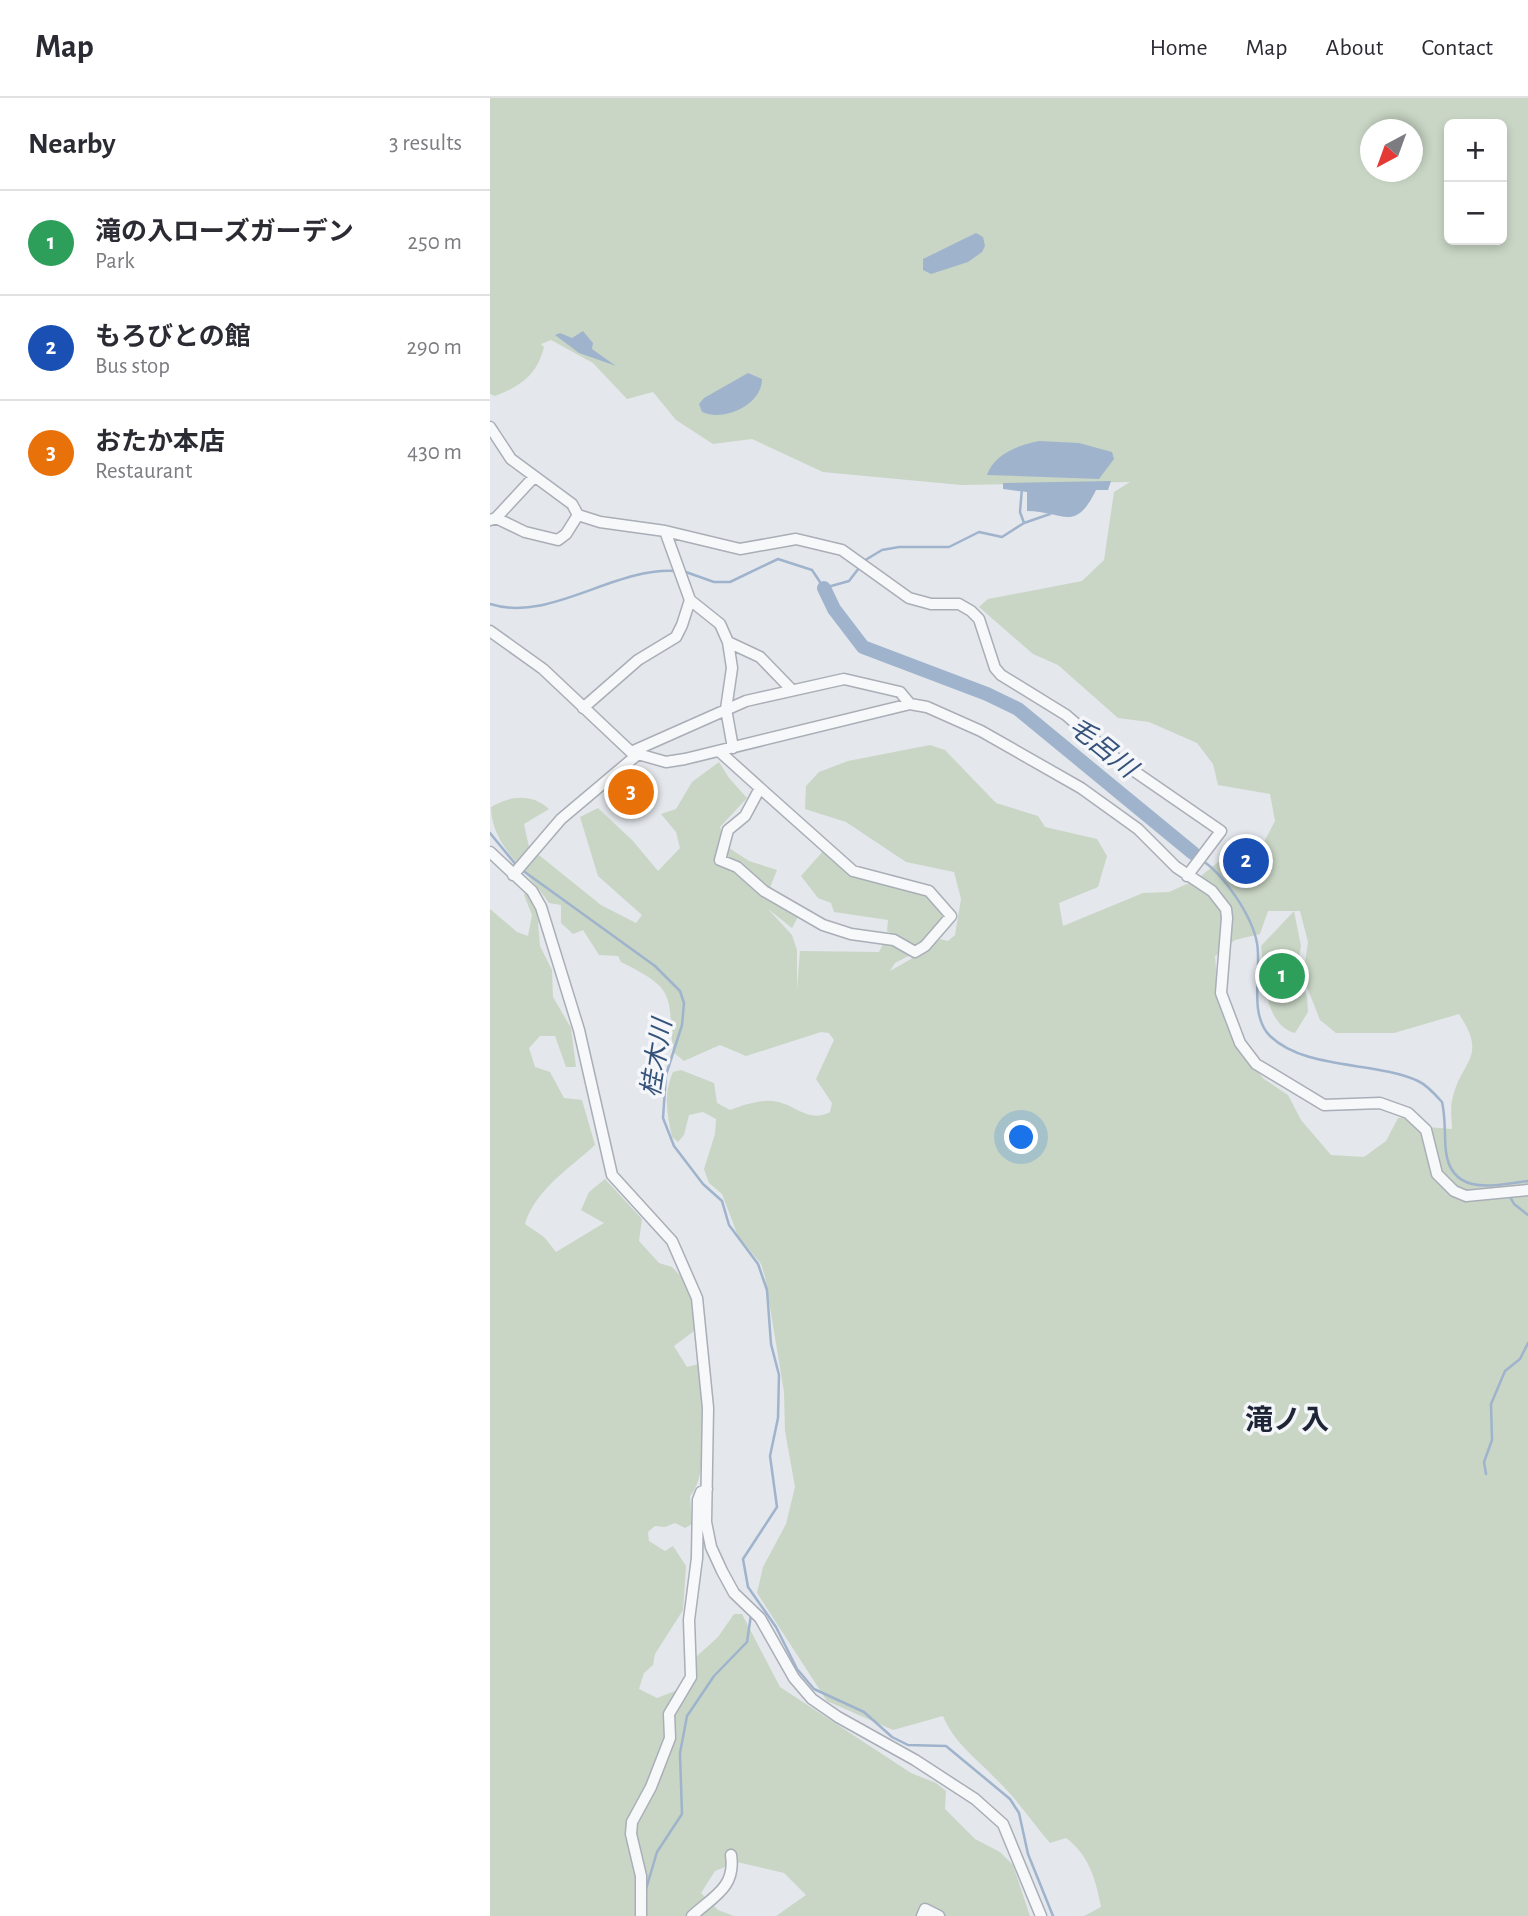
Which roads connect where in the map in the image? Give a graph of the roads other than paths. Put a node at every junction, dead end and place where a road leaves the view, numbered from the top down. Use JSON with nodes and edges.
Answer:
{"nodes":[{"id":1,"x":490,"y":427,"type":"edge"},
{"id":2,"x":534,"y":477,"type":"junction"},
{"id":3,"x":578,"y":515,"type":"junction"},
{"id":4,"x":493,"y":519,"type":"edge"},
{"id":5,"x":665,"y":531,"type":"junction"},
{"id":6,"x":690,"y":600,"type":"junction"},
{"id":7,"x":490,"y":631,"type":"edge"},
{"id":8,"x":728,"y":642,"type":"junction"},
{"id":9,"x":791,"y":689,"type":"junction"},
{"id":10,"x":910,"y":704,"type":"junction"},
{"id":11,"x":583,"y":708,"type":"junction"},
{"id":12,"x":726,"y":709,"type":"junction"},
{"id":13,"x":733,"y":748,"type":"junction"},
{"id":14,"x":719,"y":751,"type":"junction"},
{"id":15,"x":634,"y":753,"type":"junction"},
{"id":16,"x":760,"y":788,"type":"junction"},
{"id":17,"x":490,"y":852,"type":"edge"},
{"id":18,"x":515,"y":873,"type":"junction"},
{"id":19,"x":1189,"y":873,"type":"junction"},
{"id":20,"x":1528,"y":1190,"type":"edge"},
{"id":21,"x":707,"y":1489,"type":"junction"},
{"id":22,"x":731,"y":1855,"type":"dead end"},
{"id":23,"x":641,"y":1916,"type":"edge"},
{"id":24,"x":692,"y":1916,"type":"edge"},
{"id":25,"x":922,"y":1916,"type":"edge"},
{"id":26,"x":939,"y":1916,"type":"edge"},
{"id":27,"x":1041,"y":1916,"type":"edge"}],
"edges":[{"from":1,"to":2,"type":"street"},
{"from":2,"to":3,"type":"street"},
{"from":2,"to":4,"type":"street"},
{"from":3,"to":4,"type":"street"},
{"from":3,"to":5,"type":"street"},
{"from":5,"to":6,"type":"street"},
{"from":5,"to":19,"type":"street"},
{"from":6,"to":8,"type":"street"},
{"from":6,"to":11,"type":"street"},
{"from":7,"to":11,"type":"street"},
{"from":8,"to":9,"type":"street"},
{"from":8,"to":12,"type":"street"},
{"from":9,"to":10,"type":"street"},
{"from":9,"to":12,"type":"street"},
{"from":10,"to":13,"type":"street"},
{"from":10,"to":19,"type":"street"},
{"from":11,"to":15,"type":"street"},
{"from":12,"to":13,"type":"street"},
{"from":12,"to":15,"type":"street"},
{"from":13,"to":14,"type":"street"},
{"from":14,"to":15,"type":"street"},
{"from":14,"to":16,"type":"street"},
{"from":15,"to":18,"type":"street"},
{"from":16,"to":16,"type":"street"},
{"from":17,"to":18,"type":"street"},
{"from":18,"to":21,"type":"street"},
{"from":19,"to":20,"type":"street"},
{"from":21,"to":23,"type":"street"},
{"from":21,"to":27,"type":"street"},
{"from":22,"to":24,"type":"street"},
{"from":25,"to":26,"type":"street"}]}
